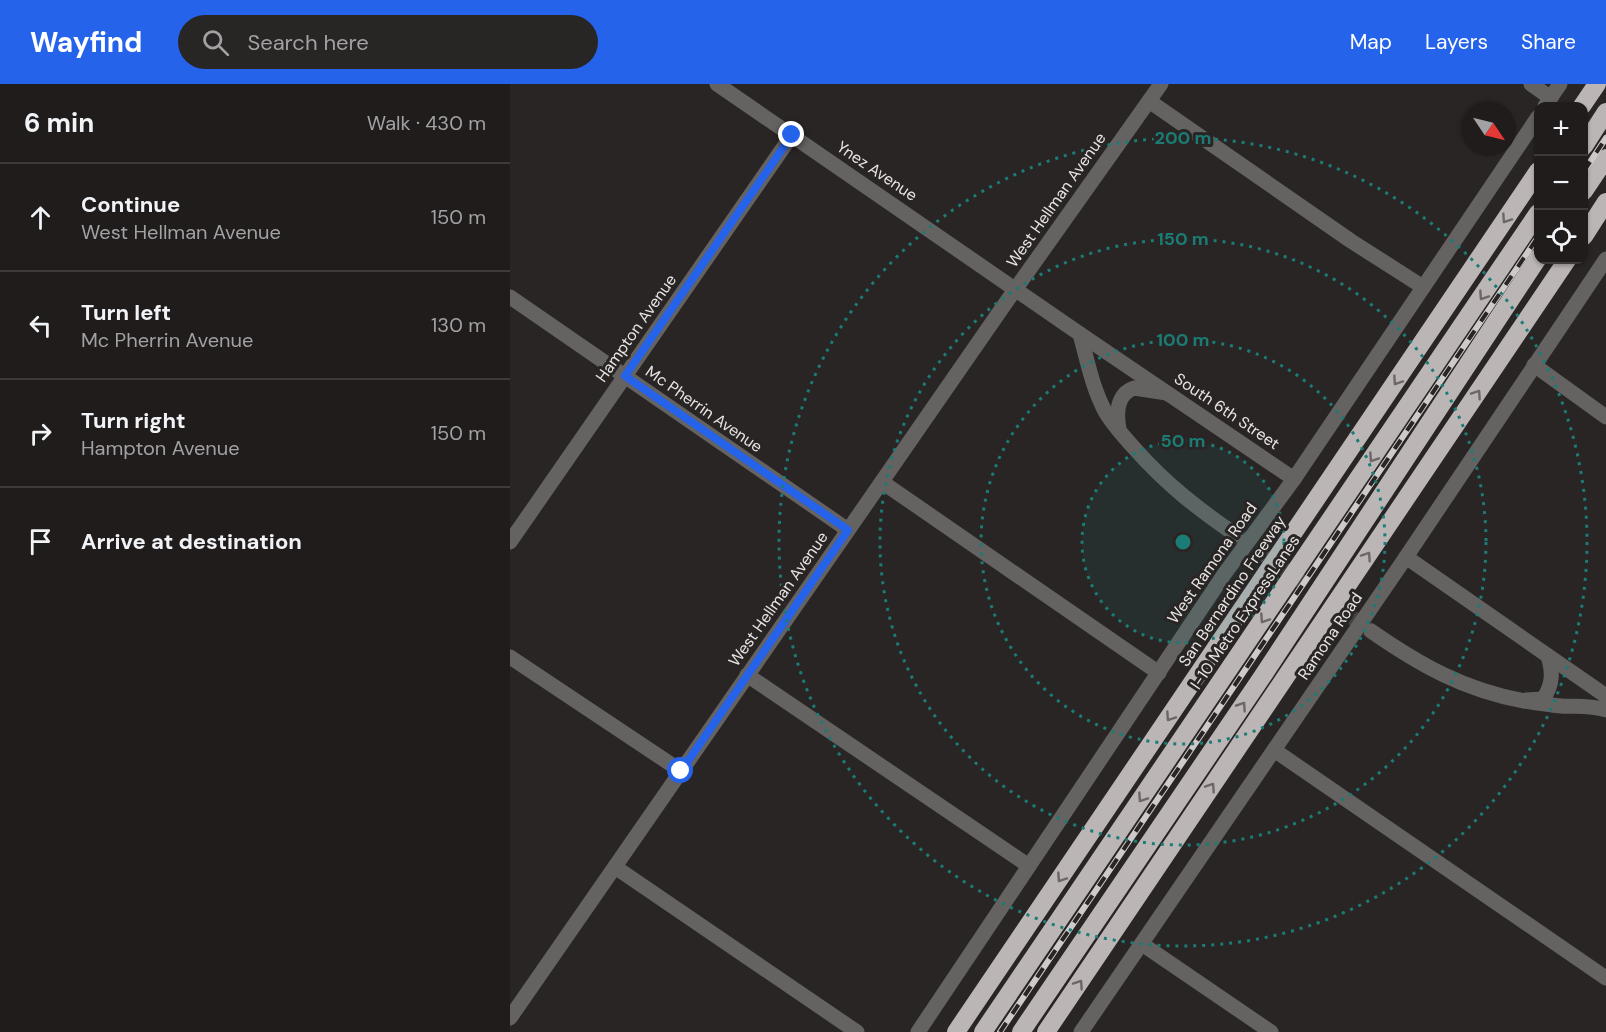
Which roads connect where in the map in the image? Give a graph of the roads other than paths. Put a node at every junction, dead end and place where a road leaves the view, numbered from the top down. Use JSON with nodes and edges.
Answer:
{"nodes":[{"id":1,"x":717,"y":84,"type":"edge"},
{"id":2,"x":1161,"y":84,"type":"edge"},
{"id":3,"x":1531,"y":84,"type":"edge"},
{"id":4,"x":1560,"y":84,"type":"edge"},
{"id":5,"x":1597,"y":84,"type":"edge"},
{"id":6,"x":1149,"y":101,"type":"junction"},
{"id":7,"x":1548,"y":102,"type":"edge"},
{"id":8,"x":1585,"y":102,"type":"edge"},
{"id":9,"x":1606,"y":112,"type":"edge"},
{"id":10,"x":1534,"y":124,"type":"edge"},
{"id":11,"x":792,"y":135,"type":"junction"},
{"id":12,"x":1588,"y":140,"type":"edge"},
{"id":13,"x":1606,"y":158,"type":"edge"},
{"id":14,"x":1534,"y":178,"type":"edge"},
{"id":15,"x":1588,"y":185,"type":"edge"},
{"id":16,"x":1606,"y":202,"type":"edge"},
{"id":17,"x":1534,"y":220,"type":"edge"},
{"id":18,"x":1588,"y":230,"type":"edge"},
{"id":19,"x":1606,"y":259,"type":"edge"},
{"id":20,"x":1535,"y":264,"type":"edge"},
{"id":21,"x":1564,"y":264,"type":"edge"},
{"id":22,"x":1423,"y":287,"type":"junction"},
{"id":23,"x":1016,"y":288,"type":"junction"},
{"id":24,"x":510,"y":297,"type":"edge"},
{"id":25,"x":1080,"y":334,"type":"junction"},
{"id":26,"x":1534,"y":365,"type":"junction"},
{"id":27,"x":625,"y":376,"type":"junction"},
{"id":28,"x":1167,"y":393,"type":"junction"},
{"id":29,"x":1606,"y":417,"type":"edge"},
{"id":30,"x":1119,"y":432,"type":"junction"},
{"id":31,"x":1294,"y":479,"type":"junction"},
{"id":32,"x":882,"y":482,"type":"junction"},
{"id":33,"x":848,"y":530,"type":"junction"},
{"id":34,"x":1236,"y":535,"type":"tunnel mouth"},
{"id":35,"x":510,"y":542,"type":"edge"},
{"id":36,"x":1406,"y":557,"type":"junction"},
{"id":37,"x":1371,"y":631,"type":"tunnel mouth"},
{"id":38,"x":1548,"y":656,"type":"junction"},
{"id":39,"x":510,"y":657,"type":"edge"},
{"id":40,"x":1159,"y":673,"type":"junction"},
{"id":41,"x":747,"y":675,"type":"junction"},
{"id":42,"x":1606,"y":696,"type":"edge"},
{"id":43,"x":1523,"y":701,"type":"junction"},
{"id":44,"x":1606,"y":710,"type":"edge"},
{"id":45,"x":1274,"y":750,"type":"junction"},
{"id":46,"x":681,"y":771,"type":"junction"},
{"id":47,"x":1029,"y":866,"type":"junction"},
{"id":48,"x":615,"y":867,"type":"junction"},
{"id":49,"x":1142,"y":944,"type":"junction"},
{"id":50,"x":1606,"y":978,"type":"edge"},
{"id":51,"x":512,"y":1011,"type":"edge"},
{"id":52,"x":856,"y":1032,"type":"edge"},
{"id":53,"x":918,"y":1032,"type":"edge"},
{"id":54,"x":956,"y":1032,"type":"edge"},
{"id":55,"x":983,"y":1032,"type":"edge"},
{"id":56,"x":1021,"y":1032,"type":"edge"},
{"id":57,"x":1046,"y":1032,"type":"edge"},
{"id":58,"x":1081,"y":1032,"type":"edge"},
{"id":59,"x":1271,"y":1032,"type":"edge"}],
"edges":[{"from":1,"to":11,"type":"street","name":"Ynez Avenue"},
{"from":2,"to":6,"type":"street","name":"West Hellman Avenue"},
{"from":3,"to":7,"type":"street"},
{"from":4,"to":7,"type":"street"},
{"from":5,"to":8,"type":"highway"},
{"from":6,"to":22,"type":"street"},
{"from":6,"to":23,"type":"street","name":"West Hellman Avenue"},
{"from":9,"to":12,"type":"highway"},
{"from":10,"to":22,"type":"street","name":"West Ramona Road"},
{"from":11,"to":23,"type":"street","name":"Ynez Avenue"},
{"from":11,"to":27,"type":"street","name":"Hampton Avenue"},
{"from":13,"to":15,"type":"highway"},
{"from":14,"to":54,"type":"highway","name":"San Bernardino Freeway","one_way":true},
{"from":16,"to":18,"type":"highway"},
{"from":17,"to":55,"type":"highway","name":"I-10 Metro ExpressLanes","one_way":true},
{"from":19,"to":26,"type":"street","name":"Ramona Road"},
{"from":56,"to":20,"type":"highway","one_way":true},
{"from":57,"to":21,"type":"highway","one_way":true},
{"from":22,"to":31,"type":"street","name":"West Ramona Road"},
{"from":23,"to":25,"type":"street","name":"South 6th Street"},
{"from":23,"to":32,"type":"street","name":"West Hellman Avenue"},
{"from":24,"to":27,"type":"street","name":"Mc Pherrin Avenue"},
{"from":25,"to":28,"type":"street","name":"South 6th Street"},
{"from":25,"to":30,"type":"street"},
{"from":26,"to":29,"type":"street"},
{"from":26,"to":36,"type":"street","name":"Ramona Road"},
{"from":27,"to":33,"type":"street","name":"Mc Pherrin Avenue"},
{"from":27,"to":35,"type":"street","name":"Hampton Avenue"},
{"from":28,"to":30,"type":"street"},
{"from":28,"to":31,"type":"street","name":"South 6th Street"},
{"from":30,"to":34,"type":"street"},
{"from":31,"to":40,"type":"street","name":"West Ramona Road"},
{"from":32,"to":33,"type":"street","name":"West Hellman Avenue"},
{"from":32,"to":40,"type":"street"},
{"from":33,"to":41,"type":"street","name":"West Hellman Avenue"},
{"from":36,"to":38,"type":"street"},
{"from":36,"to":45,"type":"street","name":"Ramona Road"},
{"from":37,"to":43,"type":"street"},
{"from":38,"to":42,"type":"street"},
{"from":38,"to":43,"type":"street"},
{"from":39,"to":46,"type":"street"},
{"from":40,"to":47,"type":"street","name":"West Ramona Road"},
{"from":41,"to":46,"type":"street","name":"West Hellman Avenue"},
{"from":41,"to":47,"type":"street"},
{"from":43,"to":44,"type":"street"},
{"from":45,"to":49,"type":"street","name":"Ramona Road"},
{"from":45,"to":50,"type":"street"},
{"from":46,"to":48,"type":"street","name":"West Hellman Avenue"},
{"from":47,"to":53,"type":"street","name":"West Ramona Road"},
{"from":48,"to":51,"type":"street","name":"West Hellman Avenue"},
{"from":48,"to":52,"type":"street"},
{"from":49,"to":58,"type":"street","name":"Ramona Road"},
{"from":49,"to":59,"type":"street"}]}
